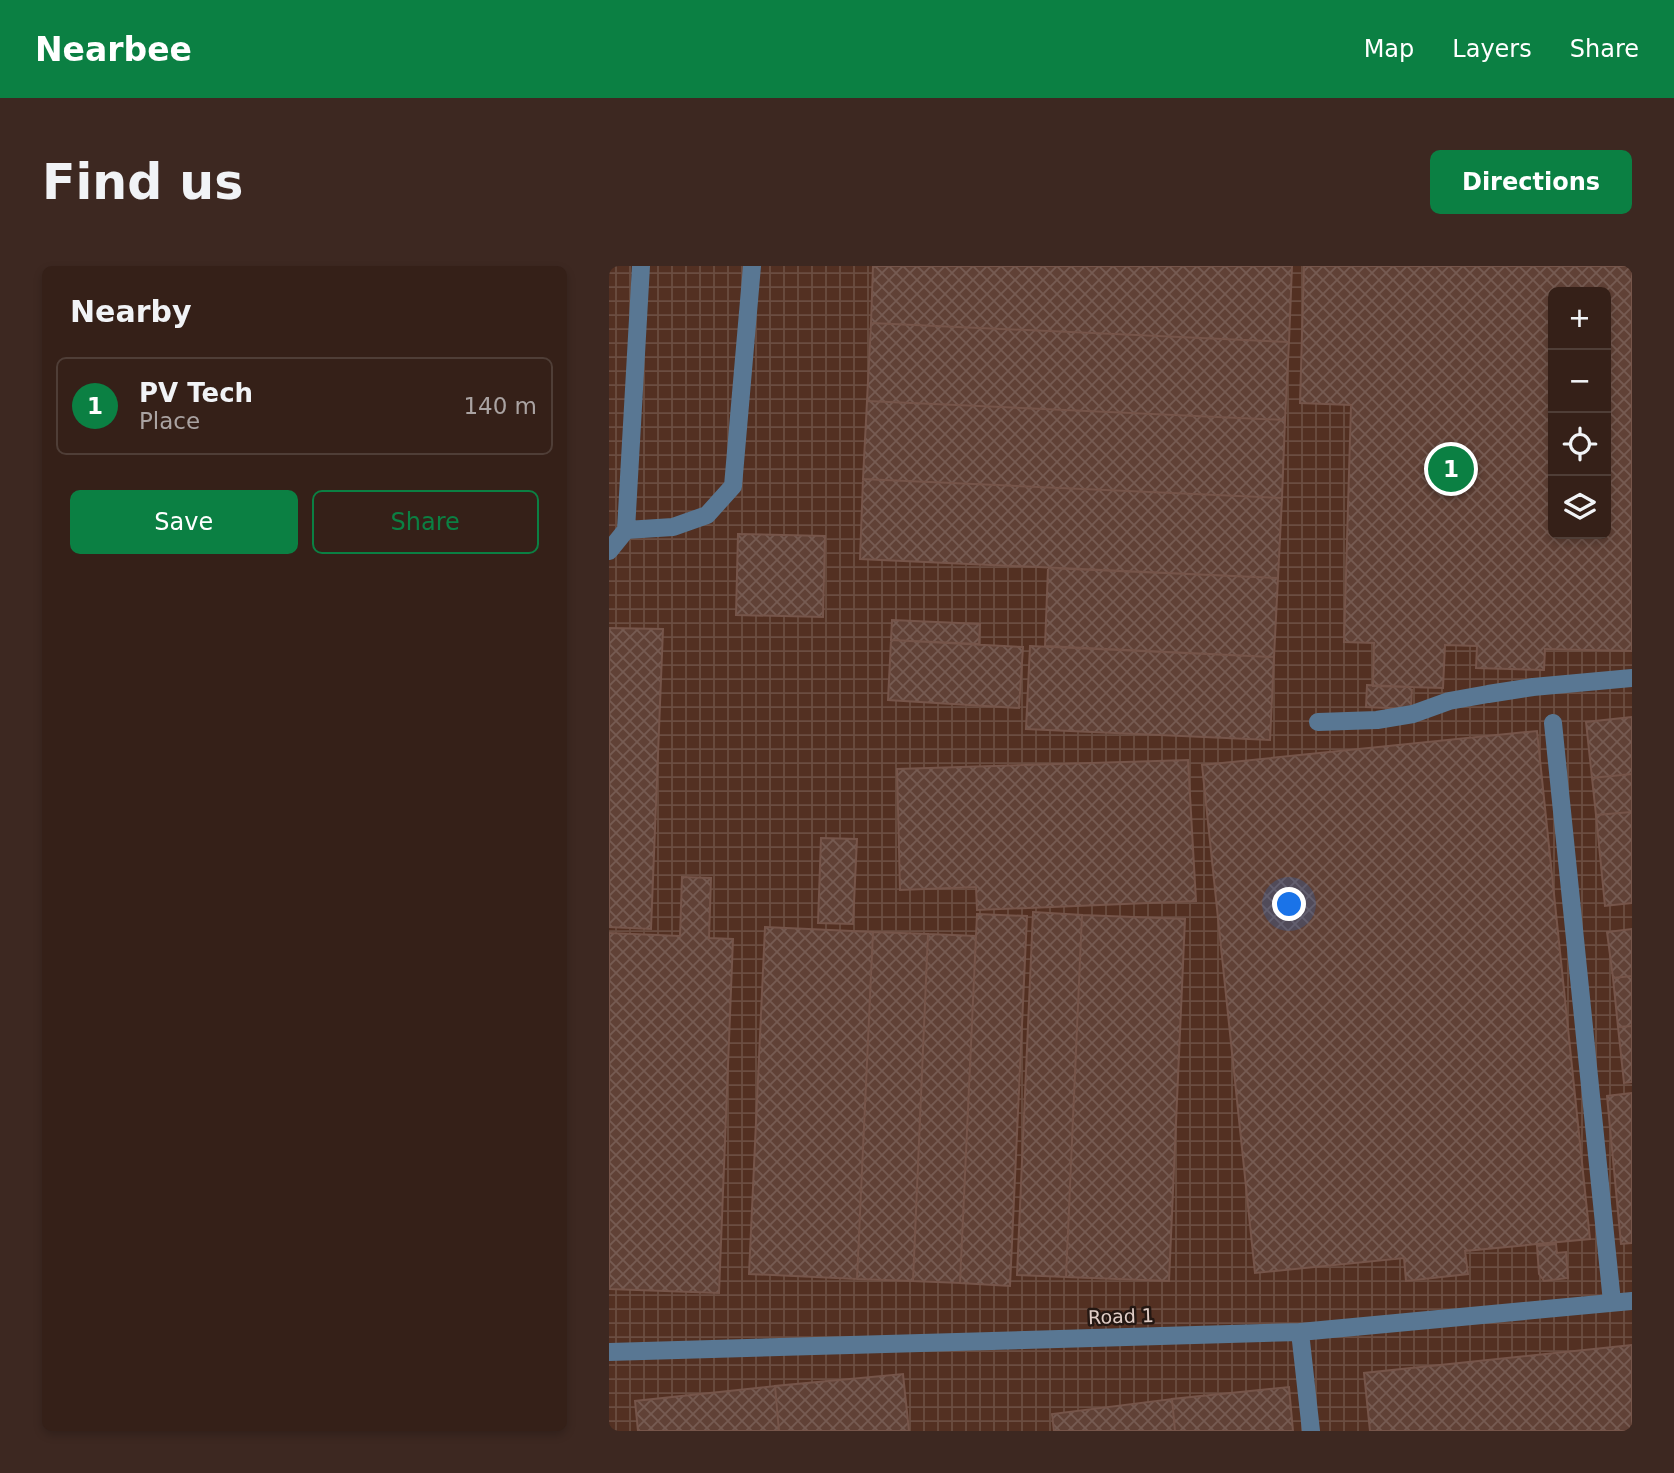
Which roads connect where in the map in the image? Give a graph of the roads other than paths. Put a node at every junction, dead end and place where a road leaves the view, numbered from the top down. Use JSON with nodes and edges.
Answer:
{"nodes":[{"id":1,"x":641,"y":266,"type":"edge"},
{"id":2,"x":752,"y":266,"type":"edge"},
{"id":3,"x":626,"y":530,"type":"junction"},
{"id":4,"x":609,"y":551,"type":"edge"},
{"id":5,"x":1632,"y":678,"type":"edge"},
{"id":6,"x":1318,"y":722,"type":"dead end"},
{"id":7,"x":1553,"y":723,"type":"dead end"},
{"id":8,"x":1632,"y":1301,"type":"edge"},
{"id":9,"x":1612,"y":1302,"type":"junction"},
{"id":10,"x":1300,"y":1332,"type":"junction"},
{"id":11,"x":609,"y":1352,"type":"edge"},
{"id":12,"x":1311,"y":1431,"type":"edge"}],
"edges":[{"from":1,"to":3,"type":"street"},
{"from":2,"to":3,"type":"street"},
{"from":3,"to":4,"type":"street"},
{"from":5,"to":6,"type":"street"},
{"from":7,"to":9,"type":"street"},
{"from":8,"to":9,"type":"street","name":"Road 1"},
{"from":9,"to":10,"type":"street","name":"Road 1"},
{"from":10,"to":11,"type":"street","name":"Road 1"},
{"from":10,"to":12,"type":"street"}]}
